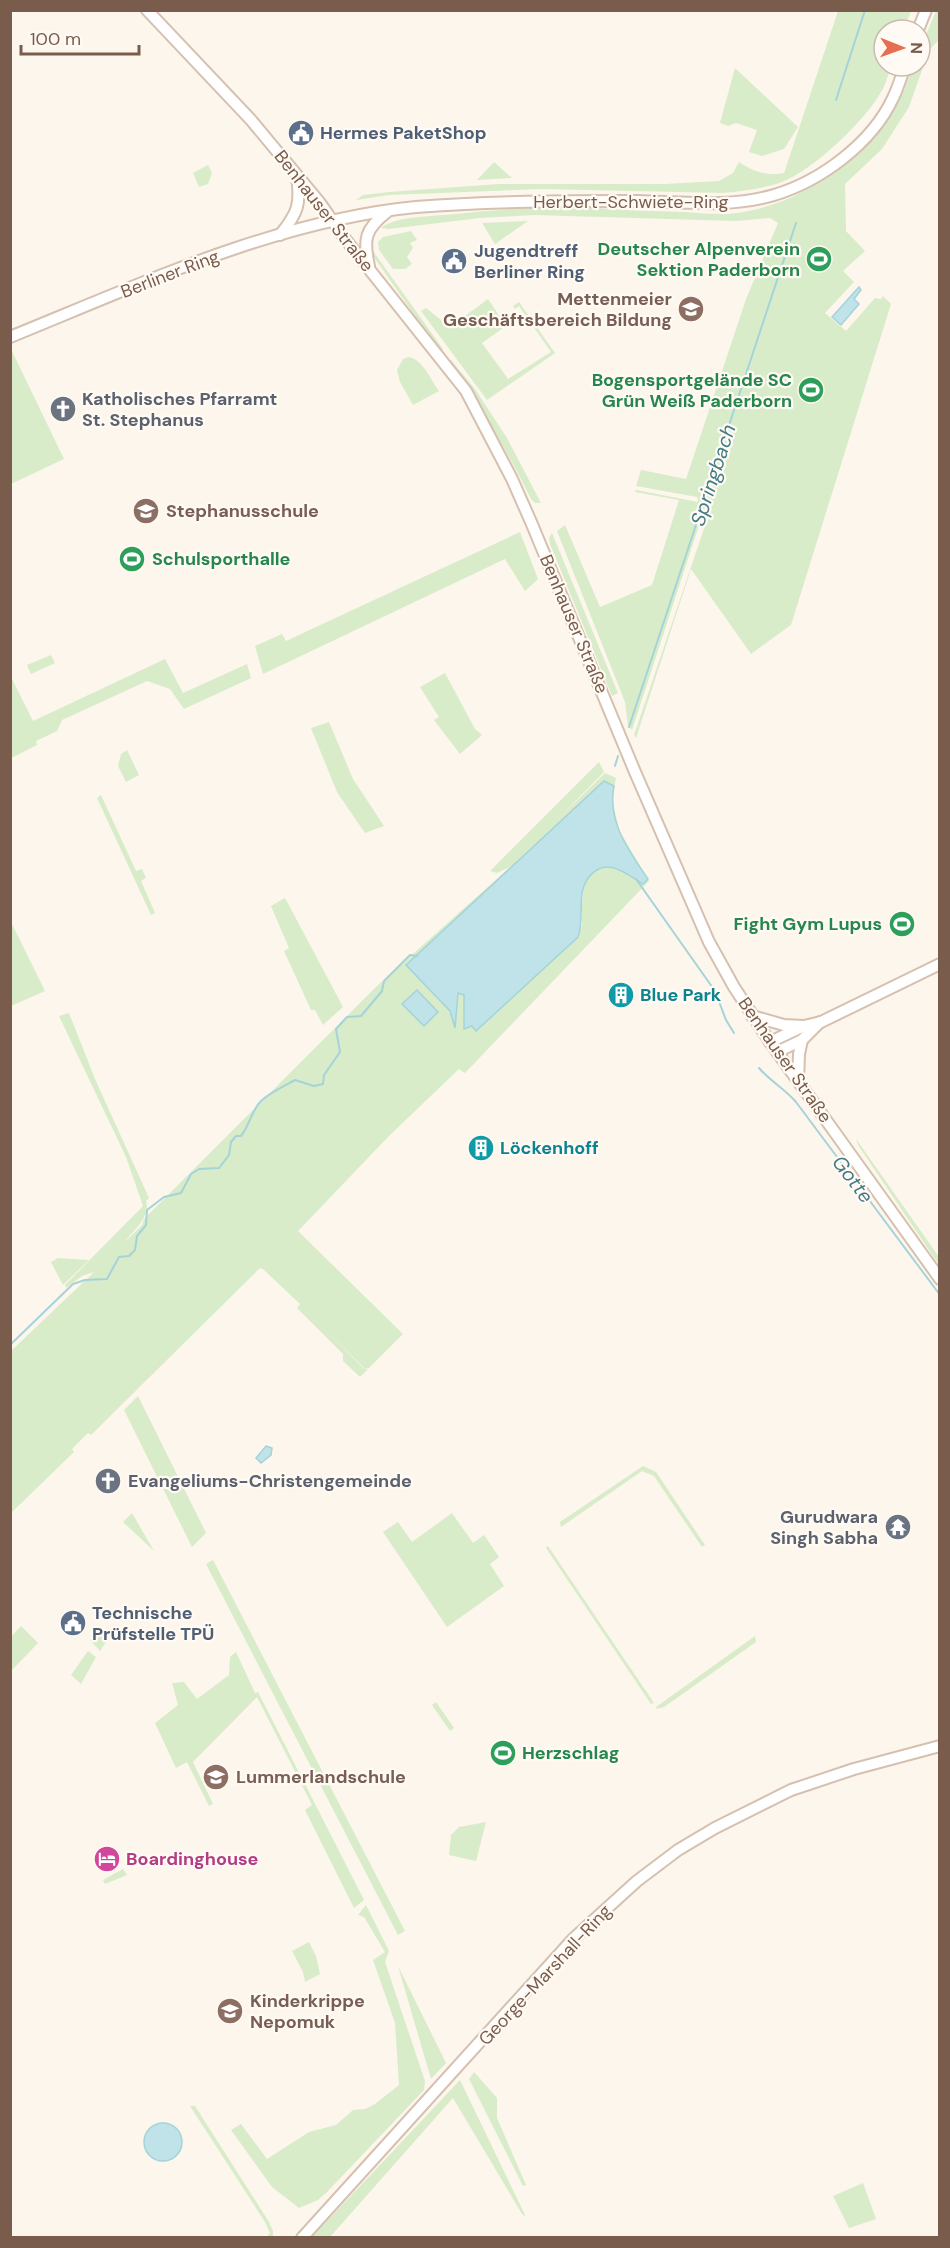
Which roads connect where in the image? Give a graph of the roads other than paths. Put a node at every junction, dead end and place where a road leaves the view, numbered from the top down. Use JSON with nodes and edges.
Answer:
{"nodes":[{"id":1,"x":147,"y":10,"type":"edge"},
{"id":2,"x":901,"y":78,"type":"edge"},
{"id":3,"x":297,"y":175,"type":"junction"},
{"id":4,"x":388,"y":211,"type":"junction"},
{"id":5,"x":333,"y":221,"type":"junction"},
{"id":6,"x":279,"y":235,"type":"junction"},
{"id":7,"x":369,"y":269,"type":"junction"},
{"id":8,"x":10,"y":337,"type":"edge"},
{"id":9,"x":939,"y":964,"type":"edge"},
{"id":10,"x":753,"y":1016,"type":"junction"},
{"id":11,"x":820,"y":1022,"type":"junction"},
{"id":12,"x":804,"y":1026,"type":"junction"},
{"id":13,"x":802,"y":1040,"type":"junction"},
{"id":14,"x":770,"y":1042,"type":"junction"},
{"id":15,"x":777,"y":1052,"type":"junction"},
{"id":16,"x":798,"y":1081,"type":"junction"},
{"id":17,"x":939,"y":1279,"type":"edge"},
{"id":18,"x":939,"y":1746,"type":"edge"},
{"id":19,"x":302,"y":2238,"type":"edge"}],
"edges":[{"from":1,"to":3,"type":"main road","name":"Benhauser Straße"},
{"from":2,"to":4,"type":"main road","name":"Herbert-Schwiete-Ring"},
{"from":3,"to":5,"type":"main road","name":"Benhauser Straße"},
{"from":3,"to":6,"type":"main road"},
{"from":4,"to":5,"type":"main road","name":"Herbert-Schwiete-Ring"},
{"from":4,"to":7,"type":"main road"},
{"from":5,"to":6,"type":"main road","name":"Berliner Ring"},
{"from":5,"to":7,"type":"main road","name":"Benhauser Straße"},
{"from":6,"to":8,"type":"main road","name":"Berliner Ring"},
{"from":7,"to":10,"type":"main road","name":"Benhauser Straße"},
{"from":9,"to":11,"type":"main road"},
{"from":10,"to":12,"type":"main road"},
{"from":10,"to":14,"type":"main road","name":"Benhauser Straße"},
{"from":11,"to":12,"type":"main road"},
{"from":11,"to":13,"type":"main road"},
{"from":12,"to":14,"type":"main road"},
{"from":13,"to":15,"type":"main road"},
{"from":13,"to":16,"type":"main road"},
{"from":14,"to":15,"type":"main road","name":"Benhauser Straße"},
{"from":15,"to":16,"type":"main road","name":"Benhauser Straße"},
{"from":16,"to":17,"type":"main road","name":"Benhauser Straße"},
{"from":18,"to":19,"type":"main road","name":"George-Marshall-Ring"}]}
